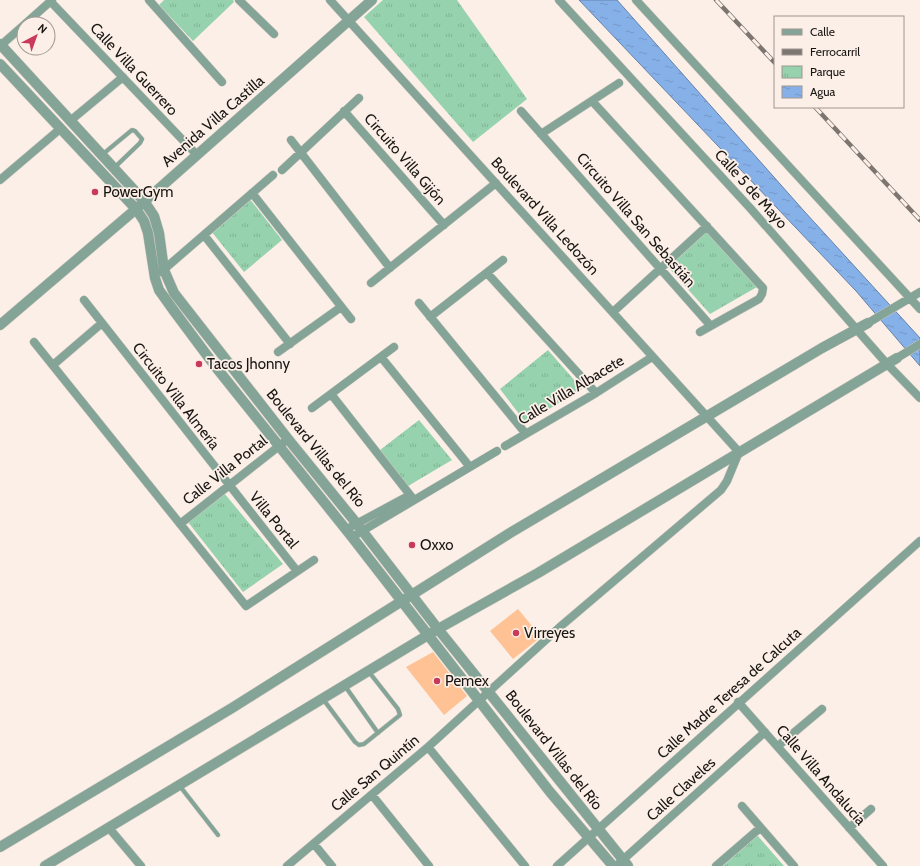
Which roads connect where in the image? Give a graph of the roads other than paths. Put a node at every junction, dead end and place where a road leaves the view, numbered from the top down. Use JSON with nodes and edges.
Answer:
{"nodes":[{"id":1,"x":162,"y":0,"type":"edge"},
{"id":2,"x":240,"y":0,"type":"edge"},
{"id":3,"x":330,"y":0,"type":"edge"},
{"id":4,"x":372,"y":0,"type":"edge"},
{"id":5,"x":559,"y":0,"type":"edge"},
{"id":6,"x":636,"y":0,"type":"edge"},
{"id":7,"x":52,"y":1,"type":"edge"},
{"id":8,"x":152,"y":3,"type":"edge"},
{"id":9,"x":35,"y":16,"type":"edge"},
{"id":10,"x":349,"y":20,"type":"junction"},
{"id":11,"x":16,"y":32,"type":"edge"},
{"id":12,"x":274,"y":34,"type":"dead end"},
{"id":13,"x":0,"y":45,"type":"edge"},
{"id":14,"x":0,"y":64,"type":"edge"},
{"id":15,"x":123,"y":77,"type":"junction"},
{"id":16,"x":222,"y":82,"type":"dead end"},
{"id":17,"x":618,"y":83,"type":"dead end"},
{"id":18,"x":359,"y":98,"type":"dead end"},
{"id":19,"x":592,"y":101,"type":"junction"},
{"id":20,"x":344,"y":111,"type":"junction"},
{"id":21,"x":521,"y":111,"type":"dead end"},
{"id":22,"x":70,"y":121,"type":"junction"},
{"id":23,"x":60,"y":129,"type":"junction"},
{"id":24,"x":541,"y":134,"type":"junction"},
{"id":25,"x":291,"y":140,"type":"dead end"},
{"id":26,"x":300,"y":153,"type":"junction"},
{"id":27,"x":102,"y":155,"type":"junction"},
{"id":28,"x":197,"y":155,"type":"junction"},
{"id":29,"x":114,"y":168,"type":"junction"},
{"id":30,"x":282,"y":170,"type":"dead end"},
{"id":31,"x":273,"y":175,"type":"dead end"},
{"id":32,"x":0,"y":180,"type":"edge"},
{"id":33,"x":496,"y":183,"type":"junction"},
{"id":34,"x":252,"y":193,"type":"junction"},
{"id":35,"x":144,"y":201,"type":"junction"},
{"id":36,"x":136,"y":208,"type":"junction"},
{"id":37,"x":444,"y":225,"type":"junction"},
{"id":38,"x":707,"y":226,"type":"junction"},
{"id":39,"x":204,"y":235,"type":"junction"},
{"id":40,"x":503,"y":260,"type":"dead end"},
{"id":41,"x":390,"y":268,"type":"junction"},
{"id":42,"x":660,"y":268,"type":"junction"},
{"id":43,"x":164,"y":270,"type":"junction"},
{"id":44,"x":487,"y":273,"type":"junction"},
{"id":45,"x":155,"y":278,"type":"junction"},
{"id":46,"x":371,"y":283,"type":"dead end"},
{"id":47,"x":920,"y":292,"type":"edge"},
{"id":48,"x":911,"y":297,"type":"junction"},
{"id":49,"x":84,"y":300,"type":"dead end"},
{"id":50,"x":419,"y":303,"type":"dead end"},
{"id":51,"x":341,"y":307,"type":"junction"},
{"id":52,"x":920,"y":308,"type":"edge"},
{"id":53,"x":613,"y":312,"type":"junction"},
{"id":54,"x":430,"y":317,"type":"junction"},
{"id":55,"x":351,"y":319,"type":"dead end"},
{"id":56,"x":102,"y":323,"type":"junction"},
{"id":57,"x":868,"y":323,"type":"joint"},
{"id":58,"x":0,"y":325,"type":"edge"},
{"id":59,"x":710,"y":325,"type":"junction"},
{"id":60,"x":857,"y":328,"type":"junction"},
{"id":61,"x":700,"y":332,"type":"dead end"},
{"id":62,"x":34,"y":342,"type":"dead end"},
{"id":63,"x":290,"y":344,"type":"junction"},
{"id":64,"x":920,"y":344,"type":"edge"},
{"id":65,"x":394,"y":347,"type":"dead end"},
{"id":66,"x":278,"y":352,"type":"dead end"},
{"id":67,"x":381,"y":357,"type":"junction"},
{"id":68,"x":652,"y":357,"type":"junction"},
{"id":69,"x":897,"y":358,"type":"joint"},
{"id":70,"x":887,"y":364,"type":"junction"},
{"id":71,"x":53,"y":365,"type":"junction"},
{"id":72,"x":596,"y":393,"type":"junction"},
{"id":73,"x":331,"y":394,"type":"junction"},
{"id":74,"x":920,"y":398,"type":"edge"},
{"id":75,"x":312,"y":408,"type":"dead end"},
{"id":76,"x":707,"y":416,"type":"junction"},
{"id":77,"x":526,"y":434,"type":"junction"},
{"id":78,"x":288,"y":439,"type":"junction"},
{"id":79,"x":280,"y":445,"type":"junction"},
{"id":80,"x":505,"y":446,"type":"dead end"},
{"id":81,"x":497,"y":451,"type":"dead end"},
{"id":82,"x":738,"y":452,"type":"junction"},
{"id":83,"x":470,"y":467,"type":"junction"},
{"id":84,"x":228,"y":486,"type":"junction"},
{"id":85,"x":412,"y":497,"type":"junction"},
{"id":86,"x":180,"y":524,"type":"junction"},
{"id":87,"x":360,"y":527,"type":"junction"},
{"id":88,"x":350,"y":533,"type":"junction"},
{"id":89,"x":920,"y":541,"type":"edge"},
{"id":90,"x":314,"y":560,"type":"dead end"},
{"id":91,"x":297,"y":572,"type":"junction"},
{"id":92,"x":412,"y":595,"type":"junction"},
{"id":93,"x":403,"y":601,"type":"junction"},
{"id":94,"x":438,"y":629,"type":"junction"},
{"id":95,"x":428,"y":635,"type":"junction"},
{"id":96,"x":368,"y":672,"type":"junction"},
{"id":97,"x":344,"y":686,"type":"junction"},
{"id":98,"x":489,"y":692,"type":"junction"},
{"id":99,"x":323,"y":698,"type":"junction"},
{"id":100,"x":480,"y":700,"type":"junction"},
{"id":101,"x":738,"y":702,"type":"junction"},
{"id":102,"x":822,"y":708,"type":"dead end"},
{"id":103,"x":766,"y":732,"type":"junction"},
{"id":104,"x":378,"y":733,"type":"junction"},
{"id":105,"x":778,"y":746,"type":"junction"},
{"id":106,"x":428,"y":747,"type":"junction"},
{"id":107,"x":179,"y":785,"type":"junction"},
{"id":108,"x":372,"y":795,"type":"junction"},
{"id":109,"x":742,"y":806,"type":"dead end"},
{"id":110,"x":871,"y":809,"type":"dead end"},
{"id":111,"x":109,"y":828,"type":"junction"},
{"id":112,"x":760,"y":828,"type":"junction"},
{"id":113,"x":849,"y":828,"type":"junction"},
{"id":114,"x":598,"y":831,"type":"junction"},
{"id":115,"x":218,"y":835,"type":"dead end"},
{"id":116,"x":589,"y":839,"type":"junction"},
{"id":117,"x":314,"y":844,"type":"junction"},
{"id":118,"x":0,"y":847,"type":"edge"},
{"id":119,"x":620,"y":864,"type":"edge"},
{"id":120,"x":45,"y":866,"type":"edge"},
{"id":121,"x":141,"y":866,"type":"edge"},
{"id":122,"x":287,"y":866,"type":"edge"},
{"id":123,"x":332,"y":866,"type":"edge"},
{"id":124,"x":429,"y":866,"type":"edge"},
{"id":125,"x":525,"y":866,"type":"edge"},
{"id":126,"x":557,"y":866,"type":"edge"},
{"id":127,"x":716,"y":866,"type":"edge"},
{"id":128,"x":794,"y":866,"type":"edge"},
{"id":129,"x":883,"y":866,"type":"edge"}],
"edges":[{"from":1,"to":8,"type":"street"},
{"from":2,"to":12,"type":"street"},
{"from":3,"to":10,"type":"street","name":"Boulevard Villa Ledozón"},
{"from":4,"to":10,"type":"street","name":"Avenida Villa Castilla"},
{"from":5,"to":60,"type":"street","name":"Calle 5 de Mayo"},
{"from":6,"to":48,"type":"street"},
{"from":7,"to":9,"type":"street"},
{"from":7,"to":15,"type":"street","name":"Calle Villa Guerrero"},
{"from":8,"to":16,"type":"street"},
{"from":10,"to":28,"type":"street","name":"Avenida Villa Castilla"},
{"from":10,"to":33,"type":"street","name":"Boulevard Villa Ledozón"},
{"from":11,"to":13,"type":"street"},
{"from":13,"to":22,"type":"street","name":"Boulevard Villas del Río"},
{"from":14,"to":23,"type":"street","name":"Boulevard Villas del Río"},
{"from":15,"to":22,"type":"street"},
{"from":15,"to":28,"type":"street","name":"Calle Villa Guerrero"},
{"from":17,"to":19,"type":"street"},
{"from":18,"to":20,"type":"street","name":"Circuito Villa Gijón"},
{"from":19,"to":24,"type":"street"},
{"from":19,"to":38,"type":"street"},
{"from":20,"to":26,"type":"street","name":"Circuito Villa Gijón"},
{"from":20,"to":37,"type":"street","name":"Circuito Villa Gijón"},
{"from":21,"to":24,"type":"street","name":"Circuito Villa San Sebastián"},
{"from":22,"to":27,"type":"street","name":"Boulevard Villas del Río"},
{"from":23,"to":32,"type":"street"},
{"from":23,"to":36,"type":"street","name":"Boulevard Villas del Río"},
{"from":24,"to":42,"type":"street","name":"Circuito Villa San Sebastián"},
{"from":25,"to":26,"type":"street"},
{"from":26,"to":30,"type":"street","name":"Circuito Villa Gijón"},
{"from":26,"to":41,"type":"street"},
{"from":27,"to":29,"type":"street","name":"Boulevard Villas del Río"},
{"from":27,"to":29,"type":"lane"},
{"from":28,"to":35,"type":"street","name":"Avenida Villa Castilla"},
{"from":29,"to":35,"type":"street","name":"Boulevard Villas del Río"},
{"from":31,"to":34,"type":"street"},
{"from":33,"to":37,"type":"street","name":"Circuito Villa Gijón"},
{"from":33,"to":53,"type":"street","name":"Boulevard Villa Ledozón"},
{"from":34,"to":39,"type":"street"},
{"from":34,"to":51,"type":"street"},
{"from":35,"to":36,"type":"street","name":"Avenida Villa Castilla"},
{"from":35,"to":43,"type":"street","name":"Boulevard Villas del Río"},
{"from":36,"to":45,"type":"street","name":"Boulevard Villas del Río"},
{"from":36,"to":58,"type":"street","name":"Avenida Villa Castilla"},
{"from":37,"to":41,"type":"street","name":"Circuito Villa Gijón"},
{"from":38,"to":42,"type":"street"},
{"from":38,"to":59,"type":"street"},
{"from":39,"to":43,"type":"street"},
{"from":39,"to":63,"type":"street"},
{"from":40,"to":44,"type":"street"},
{"from":41,"to":46,"type":"street","name":"Circuito Villa Gijón"},
{"from":42,"to":53,"type":"street"},
{"from":42,"to":59,"type":"street","name":"Circuito Villa San Sebastián"},
{"from":43,"to":45,"type":"street"},
{"from":43,"to":78,"type":"street","name":"Boulevard Villas del Río"},
{"from":44,"to":54,"type":"street"},
{"from":44,"to":72,"type":"street"},
{"from":45,"to":79,"type":"street","name":"Boulevard Villas del Río"},
{"from":47,"to":48,"type":"street"},
{"from":48,"to":52,"type":"street"},
{"from":48,"to":57,"type":"street"},
{"from":49,"to":56,"type":"street","name":"Circuito Villa Almería"},
{"from":50,"to":54,"type":"street"},
{"from":51,"to":55,"type":"street"},
{"from":51,"to":63,"type":"street"},
{"from":53,"to":68,"type":"street","name":"Boulevard Villa Ledozón"},
{"from":54,"to":77,"type":"street"},
{"from":56,"to":71,"type":"street"},
{"from":56,"to":84,"type":"street","name":"Circuito Villa Almería"},
{"from":57,"to":60,"type":"street"},
{"from":59,"to":61,"type":"street"},
{"from":60,"to":70,"type":"street","name":"Calle 5 de Mayo"},
{"from":60,"to":76,"type":"street"},
{"from":62,"to":71,"type":"street"},
{"from":63,"to":66,"type":"street"},
{"from":64,"to":69,"type":"street"},
{"from":65,"to":67,"type":"street"},
{"from":67,"to":73,"type":"street"},
{"from":67,"to":83,"type":"street"},
{"from":68,"to":72,"type":"street","name":"Calle Villa Albacete"},
{"from":68,"to":76,"type":"street","name":"Boulevard Villa Ledozón"},
{"from":69,"to":70,"type":"street"},
{"from":70,"to":74,"type":"street","name":"Calle 5 de Mayo"},
{"from":70,"to":82,"type":"street"},
{"from":71,"to":86,"type":"street"},
{"from":72,"to":77,"type":"street","name":"Calle Villa Albacete"},
{"from":73,"to":75,"type":"street"},
{"from":73,"to":85,"type":"street"},
{"from":76,"to":82,"type":"street","name":"Boulevard Villa Ledozón"},
{"from":76,"to":92,"type":"street"},
{"from":77,"to":80,"type":"street","name":"Calle Villa Albacete"},
{"from":78,"to":79,"type":"street","name":"Calle Villa Portal"},
{"from":78,"to":87,"type":"street","name":"Boulevard Villas del Río"},
{"from":79,"to":84,"type":"street","name":"Calle Villa Portal"},
{"from":79,"to":88,"type":"street","name":"Boulevard Villas del Río"},
{"from":81,"to":83,"type":"street"},
{"from":82,"to":94,"type":"street"},
{"from":82,"to":98,"type":"street","name":"Calle San Quintín"},
{"from":83,"to":85,"type":"street"},
{"from":84,"to":86,"type":"street","name":"Calle Villa Portal"},
{"from":84,"to":91,"type":"street","name":"Villa Portal"},
{"from":85,"to":87,"type":"street"},
{"from":86,"to":91,"type":"street"},
{"from":87,"to":88,"type":"street"},
{"from":87,"to":92,"type":"street","name":"Boulevard Villas del Río"},
{"from":88,"to":93,"type":"street","name":"Boulevard Villas del Río"},
{"from":89,"to":101,"type":"street","name":"Calle Madre Teresa de Calcuta"},
{"from":90,"to":91,"type":"street"},
{"from":92,"to":93,"type":"street"},
{"from":92,"to":94,"type":"street","name":"Boulevard Villas del Río"},
{"from":93,"to":95,"type":"street","name":"Boulevard Villas del Río"},
{"from":93,"to":118,"type":"street"},
{"from":94,"to":95,"type":"street"},
{"from":94,"to":98,"type":"street","name":"Boulevard Villas del Río"},
{"from":95,"to":96,"type":"street"},
{"from":95,"to":100,"type":"street","name":"Boulevard Villas del Río"},
{"from":96,"to":97,"type":"street"},
{"from":96,"to":104,"type":"lane"},
{"from":97,"to":99,"type":"street"},
{"from":97,"to":104,"type":"lane"},
{"from":98,"to":100,"type":"street","name":"Calle San Quintín"},
{"from":98,"to":114,"type":"street","name":"Boulevard Villas del Río"},
{"from":99,"to":104,"type":"lane"},
{"from":99,"to":107,"type":"street"},
{"from":100,"to":106,"type":"street","name":"Calle San Quintín"},
{"from":100,"to":116,"type":"street","name":"Boulevard Villas del Río"},
{"from":101,"to":103,"type":"street","name":"Calle Villa Andalucía"},
{"from":101,"to":114,"type":"street","name":"Calle Madre Teresa de Calcuta"},
{"from":102,"to":105,"type":"street"},
{"from":103,"to":105,"type":"street","name":"Calle Villa Andalucía"},
{"from":103,"to":119,"type":"street","name":"Calle Claveles"},
{"from":105,"to":113,"type":"street","name":"Calle Villa Andalucía"},
{"from":106,"to":108,"type":"street","name":"Calle San Quintín"},
{"from":106,"to":125,"type":"street"},
{"from":107,"to":111,"type":"street"},
{"from":107,"to":115,"type":"lane"},
{"from":108,"to":117,"type":"street","name":"Calle San Quintín"},
{"from":108,"to":124,"type":"street"},
{"from":109,"to":112,"type":"street"},
{"from":110,"to":113,"type":"street"},
{"from":111,"to":120,"type":"street"},
{"from":111,"to":121,"type":"street"},
{"from":112,"to":127,"type":"street"},
{"from":112,"to":128,"type":"street"},
{"from":113,"to":129,"type":"street","name":"Calle Villa Andalucía"},
{"from":114,"to":116,"type":"street","name":"Calle Madre Teresa de Calcuta"},
{"from":114,"to":119,"type":"street","name":"Boulevard Villas del Río"},
{"from":116,"to":119,"type":"street","name":"Boulevard Villas del Río"},
{"from":116,"to":126,"type":"street","name":"Calle Madre Teresa de Calcuta"},
{"from":117,"to":122,"type":"street","name":"Calle San Quintín"},
{"from":117,"to":123,"type":"street"}]}
